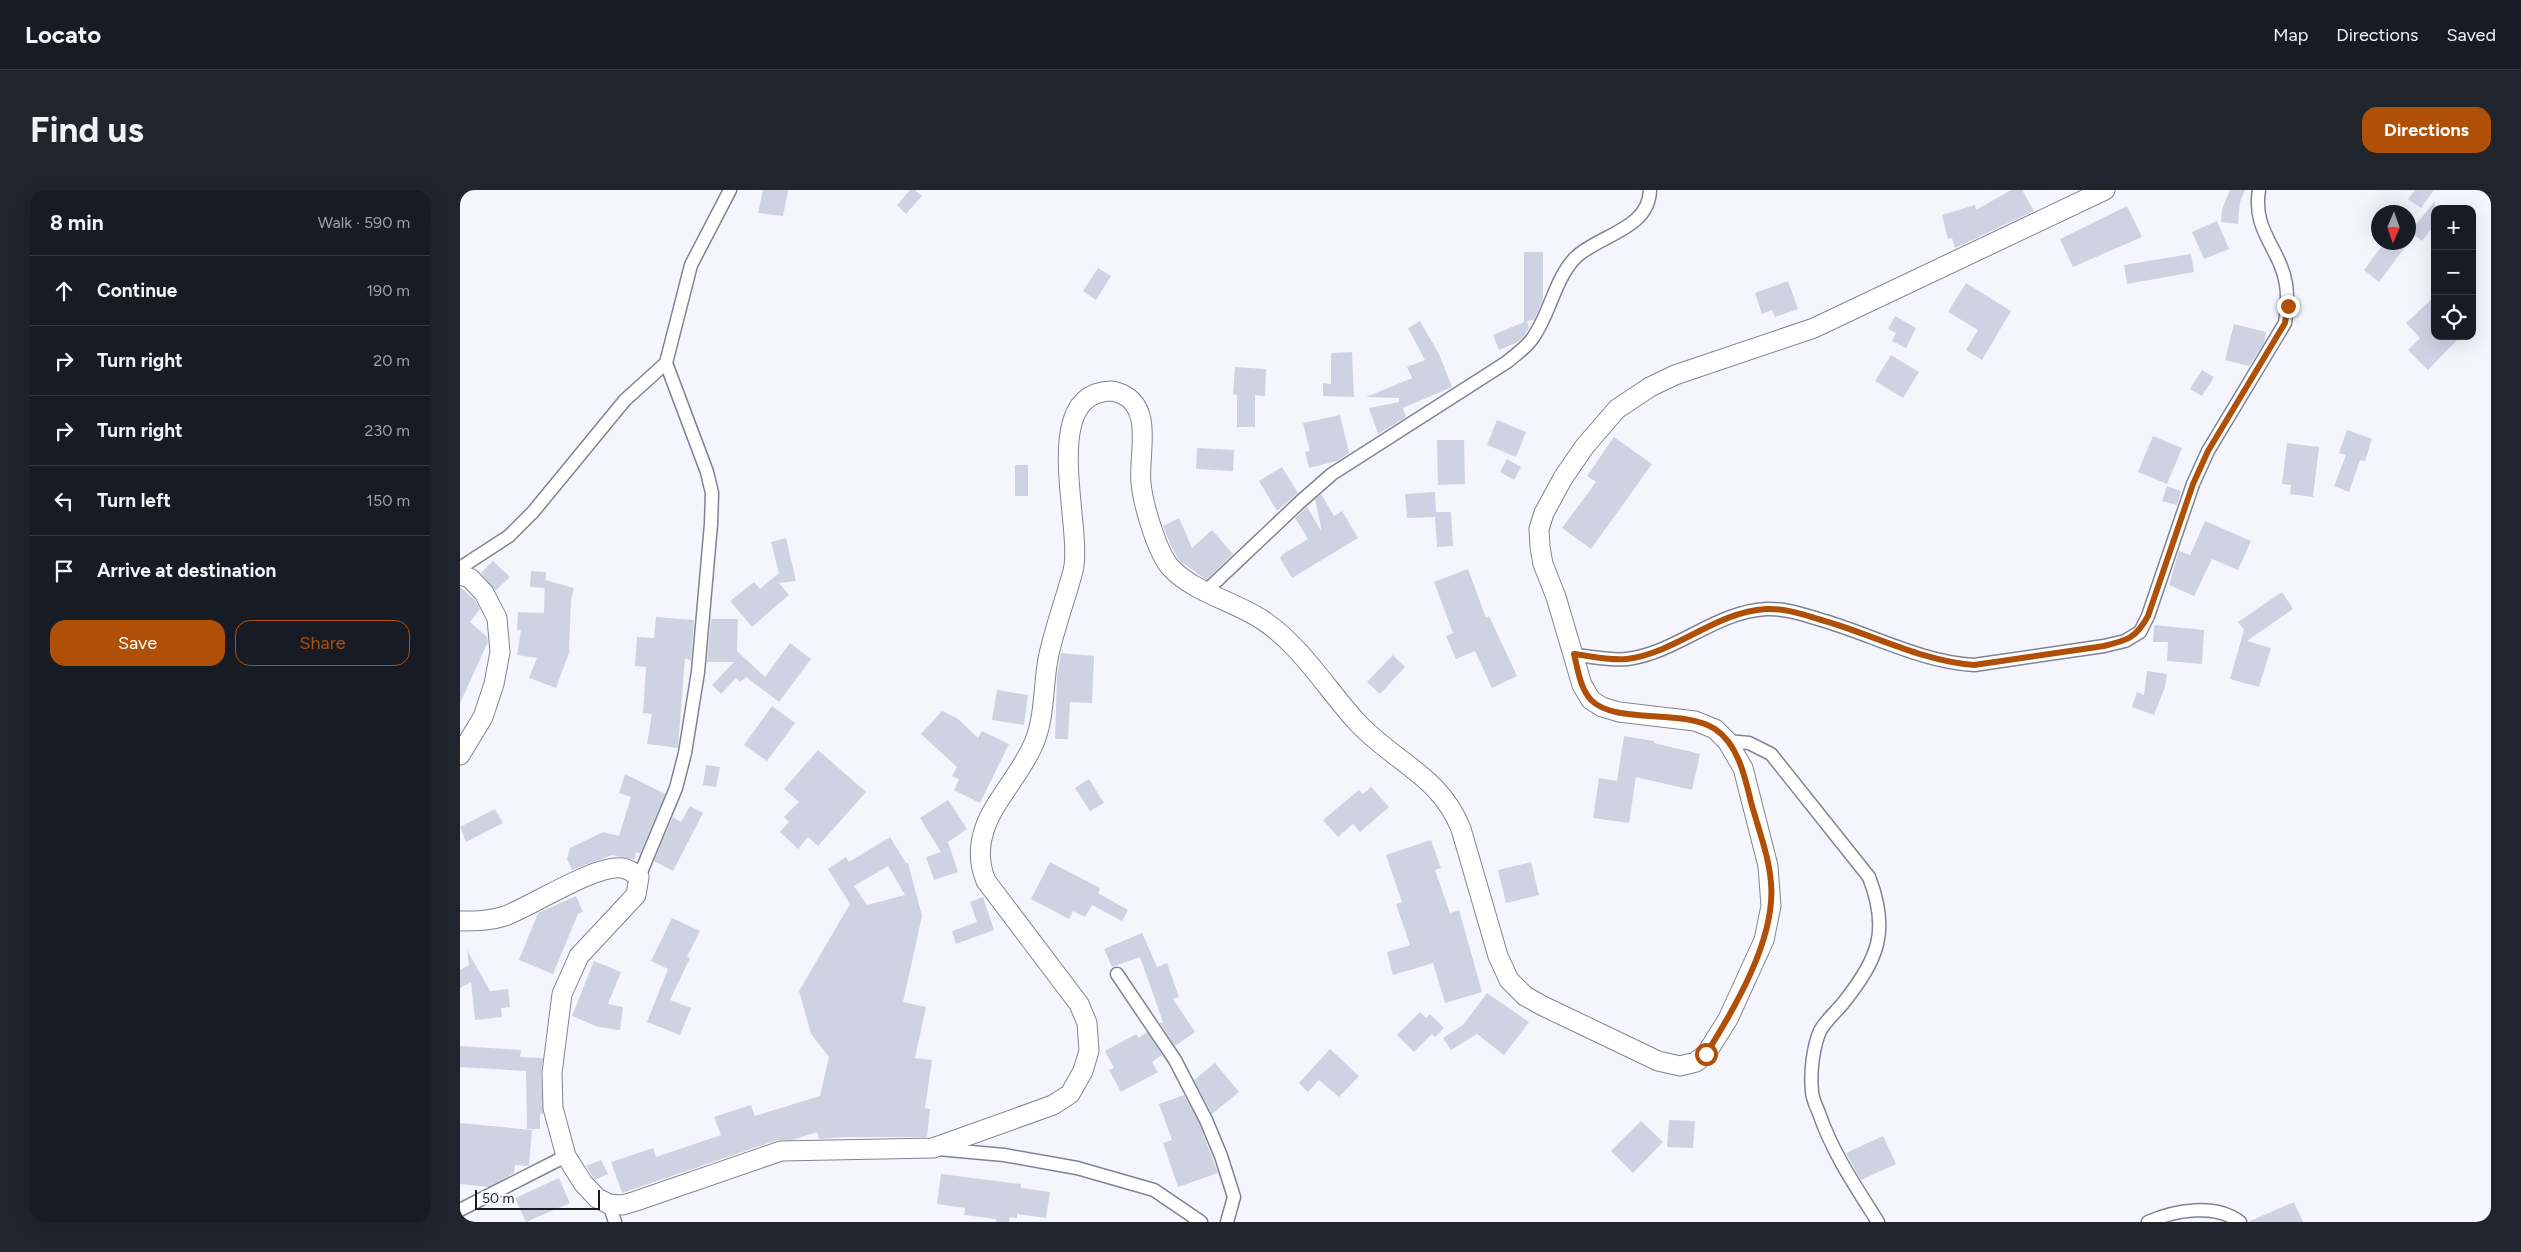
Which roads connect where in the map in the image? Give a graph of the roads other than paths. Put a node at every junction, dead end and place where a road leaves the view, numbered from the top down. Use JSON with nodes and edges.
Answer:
{"nodes":[{"id":1,"x":730,"y":190,"type":"edge"},
{"id":2,"x":1650,"y":190,"type":"edge"},
{"id":3,"x":2105,"y":190,"type":"edge"},
{"id":4,"x":2259,"y":190,"type":"edge"},
{"id":5,"x":666,"y":364,"type":"junction"},
{"id":6,"x":460,"y":568,"type":"edge"},
{"id":7,"x":460,"y":575,"type":"edge"},
{"id":8,"x":1205,"y":592,"type":"junction"},
{"id":9,"x":1574,"y":654,"type":"junction"},
{"id":10,"x":1727,"y":741,"type":"junction"},
{"id":11,"x":460,"y":756,"type":"edge"},
{"id":12,"x":639,"y":876,"type":"junction"},
{"id":13,"x":460,"y":921,"type":"edge"},
{"id":14,"x":1117,"y":974,"type":"dead end"},
{"id":15,"x":933,"y":1148,"type":"junction"},
{"id":16,"x":566,"y":1156,"type":"junction"},
{"id":17,"x":609,"y":1204,"type":"junction"},
{"id":18,"x":460,"y":1210,"type":"edge"},
{"id":19,"x":616,"y":1222,"type":"edge"},
{"id":20,"x":1201,"y":1222,"type":"edge"},
{"id":21,"x":1228,"y":1222,"type":"edge"},
{"id":22,"x":1878,"y":1222,"type":"edge"},
{"id":23,"x":2148,"y":1222,"type":"edge"},
{"id":24,"x":2240,"y":1222,"type":"edge"}],
"edges":[{"from":1,"to":5,"type":"street"},
{"from":2,"to":8,"type":"street"},
{"from":3,"to":9,"type":"main road"},
{"from":4,"to":9,"type":"street"},
{"from":5,"to":6,"type":"street"},
{"from":5,"to":12,"type":"street"},
{"from":7,"to":11,"type":"main road"},
{"from":8,"to":10,"type":"main road"},
{"from":8,"to":15,"type":"main road"},
{"from":9,"to":10,"type":"main road"},
{"from":10,"to":22,"type":"street"},
{"from":12,"to":13,"type":"main road"},
{"from":12,"to":16,"type":"main road"},
{"from":14,"to":21,"type":"street"},
{"from":15,"to":17,"type":"main road"},
{"from":15,"to":20,"type":"street"},
{"from":16,"to":17,"type":"main road"},
{"from":16,"to":18,"type":"street"},
{"from":17,"to":19,"type":"street"},
{"from":23,"to":24,"type":"street"}]}
